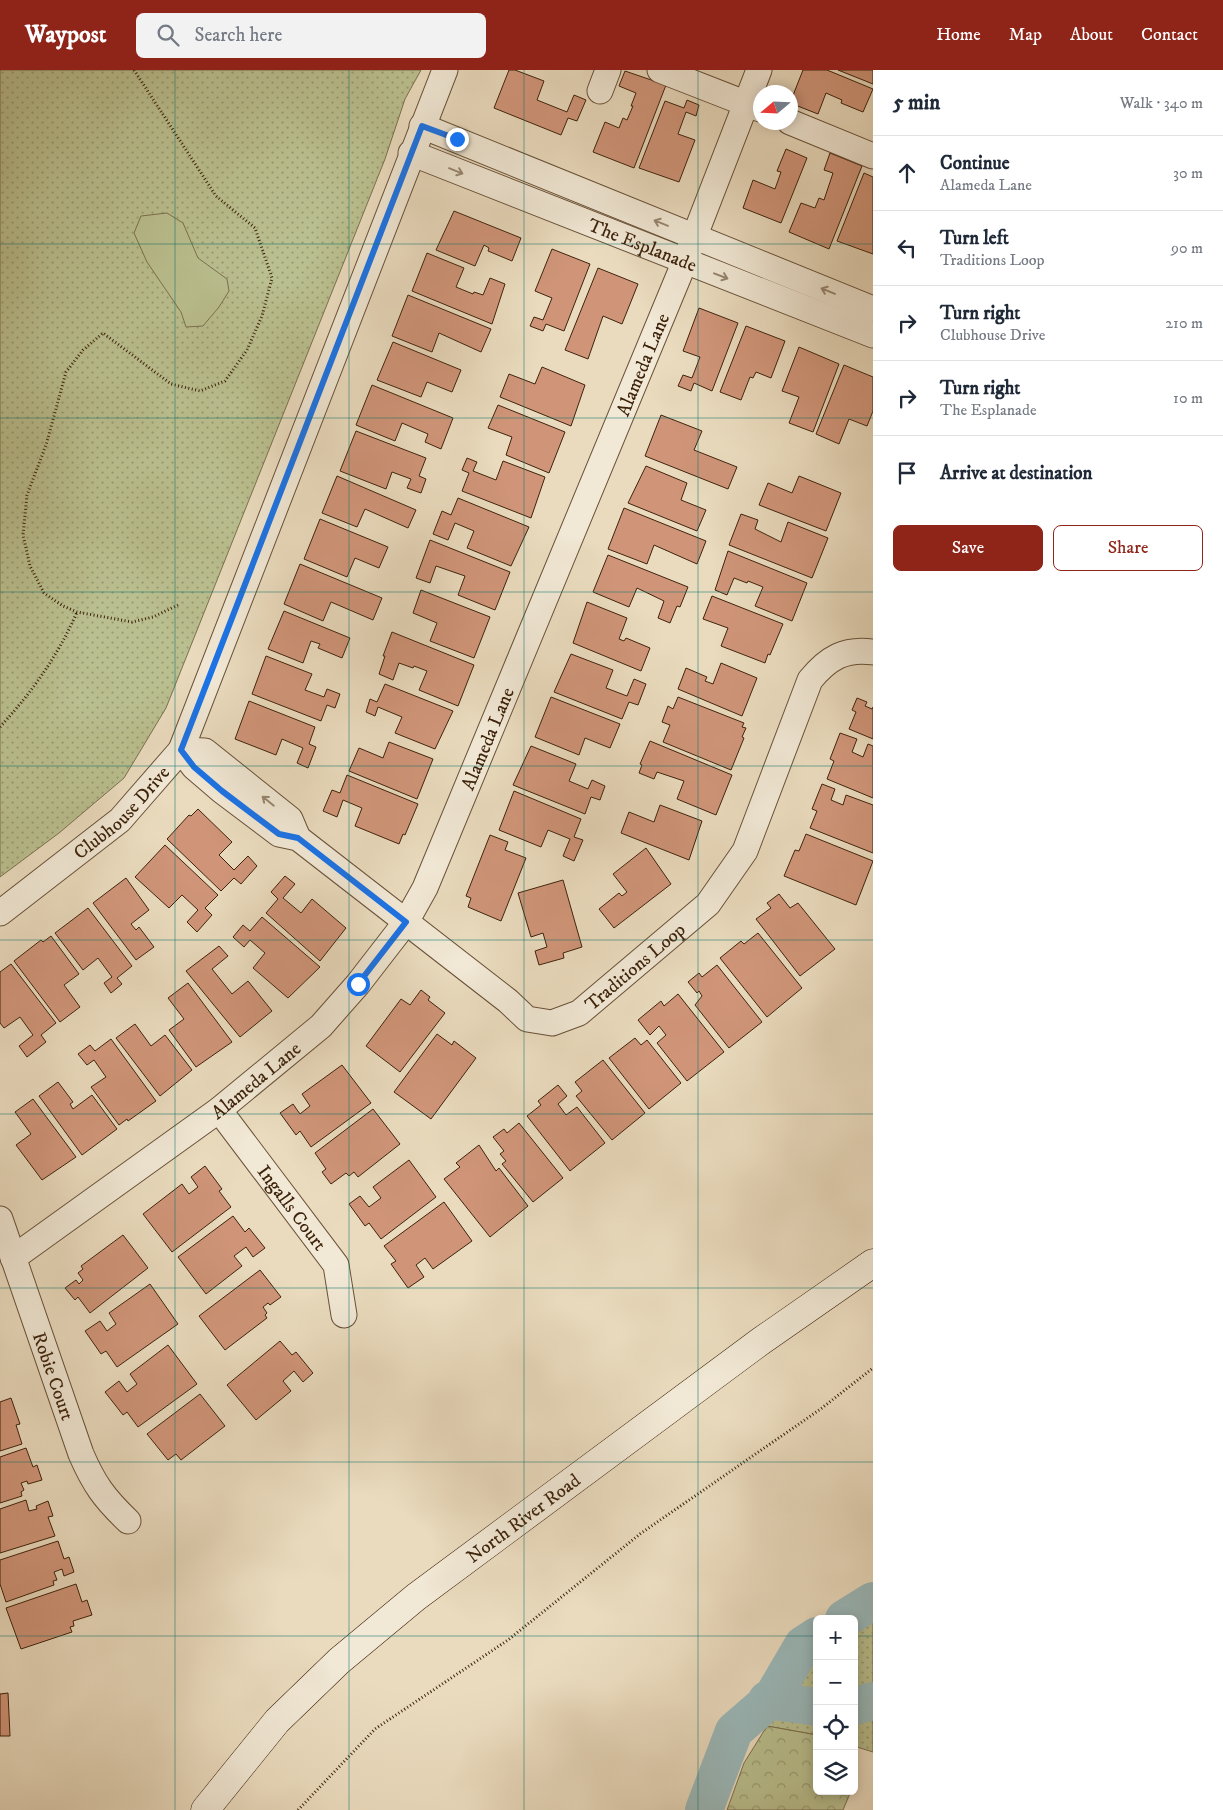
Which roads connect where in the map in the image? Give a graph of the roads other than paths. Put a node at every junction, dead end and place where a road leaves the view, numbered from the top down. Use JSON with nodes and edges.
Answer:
{"nodes":[{"id":1,"x":445,"y":70,"type":"edge"},
{"id":2,"x":660,"y":70,"type":"edge"},
{"id":3,"x":759,"y":70,"type":"edge"},
{"id":4,"x":756,"y":85,"type":"edge"},
{"id":5,"x":753,"y":106,"type":"edge"},
{"id":6,"x":798,"y":125,"type":"edge"},
{"id":7,"x":422,"y":126,"type":"junction"},
{"id":8,"x":411,"y":153,"type":"junction"},
{"id":9,"x":498,"y":156,"type":"junction"},
{"id":10,"x":873,"y":156,"type":"edge"},
{"id":11,"x":487,"y":184,"type":"junction"},
{"id":12,"x":694,"y":237,"type":"junction"},
{"id":13,"x":685,"y":262,"type":"junction"},
{"id":14,"x":873,"y":309,"type":"edge"},
{"id":15,"x":873,"y":336,"type":"edge"},
{"id":16,"x":873,"y":652,"type":"edge"},
{"id":17,"x":181,"y":750,"type":"junction"},
{"id":18,"x":0,"y":913,"type":"edge"},
{"id":19,"x":406,"y":922,"type":"junction"},
{"id":20,"x":219,"y":1110,"type":"junction"},
{"id":21,"x":0,"y":1219,"type":"edge"},
{"id":22,"x":13,"y":1258,"type":"junction"},
{"id":23,"x":873,"y":1263,"type":"edge"},
{"id":24,"x":344,"y":1315,"type":"dead end"},
{"id":25,"x":128,"y":1521,"type":"dead end"},
{"id":26,"x":205,"y":1810,"type":"edge"}],
"edges":[{"from":1,"to":7,"type":"street","name":"Clubhouse Drive"},
{"from":2,"to":5,"type":"street"},
{"from":3,"to":4,"type":"street","name":"Alameda Lane"},
{"from":5,"to":12,"type":"street","name":"Alameda Lane"},
{"from":6,"to":10,"type":"street"},
{"from":7,"to":8,"type":"street","name":"Clubhouse Drive"},
{"from":7,"to":9,"type":"street","name":"The Esplanade"},
{"from":8,"to":11,"type":"street","name":"The Esplanade","one_way":true},
{"from":8,"to":17,"type":"street","name":"Clubhouse Drive"},
{"from":9,"to":11,"type":"street"},
{"from":12,"to":9,"type":"street","name":"The Esplanade","one_way":true},
{"from":11,"to":13,"type":"street","name":"The Esplanade"},
{"from":12,"to":13,"type":"street","name":"Alameda Lane"},
{"from":14,"to":12,"type":"street","name":"The Esplanade","one_way":true},
{"from":13,"to":15,"type":"street","name":"The Esplanade","one_way":true},
{"from":13,"to":19,"type":"street","name":"Alameda Lane"},
{"from":16,"to":19,"type":"street","name":"Traditions Loop"},
{"from":17,"to":18,"type":"street","name":"Clubhouse Drive"},
{"from":17,"to":19,"type":"street","name":"Traditions Loop"},
{"from":19,"to":20,"type":"street","name":"Alameda Lane"},
{"from":20,"to":22,"type":"street","name":"Alameda Lane"},
{"from":20,"to":24,"type":"street","name":"Ingalls Court"},
{"from":21,"to":22,"type":"street","name":"Robie Court"},
{"from":22,"to":25,"type":"street","name":"Robie Court"},
{"from":23,"to":26,"type":"main road","name":"North River Road"}]}
